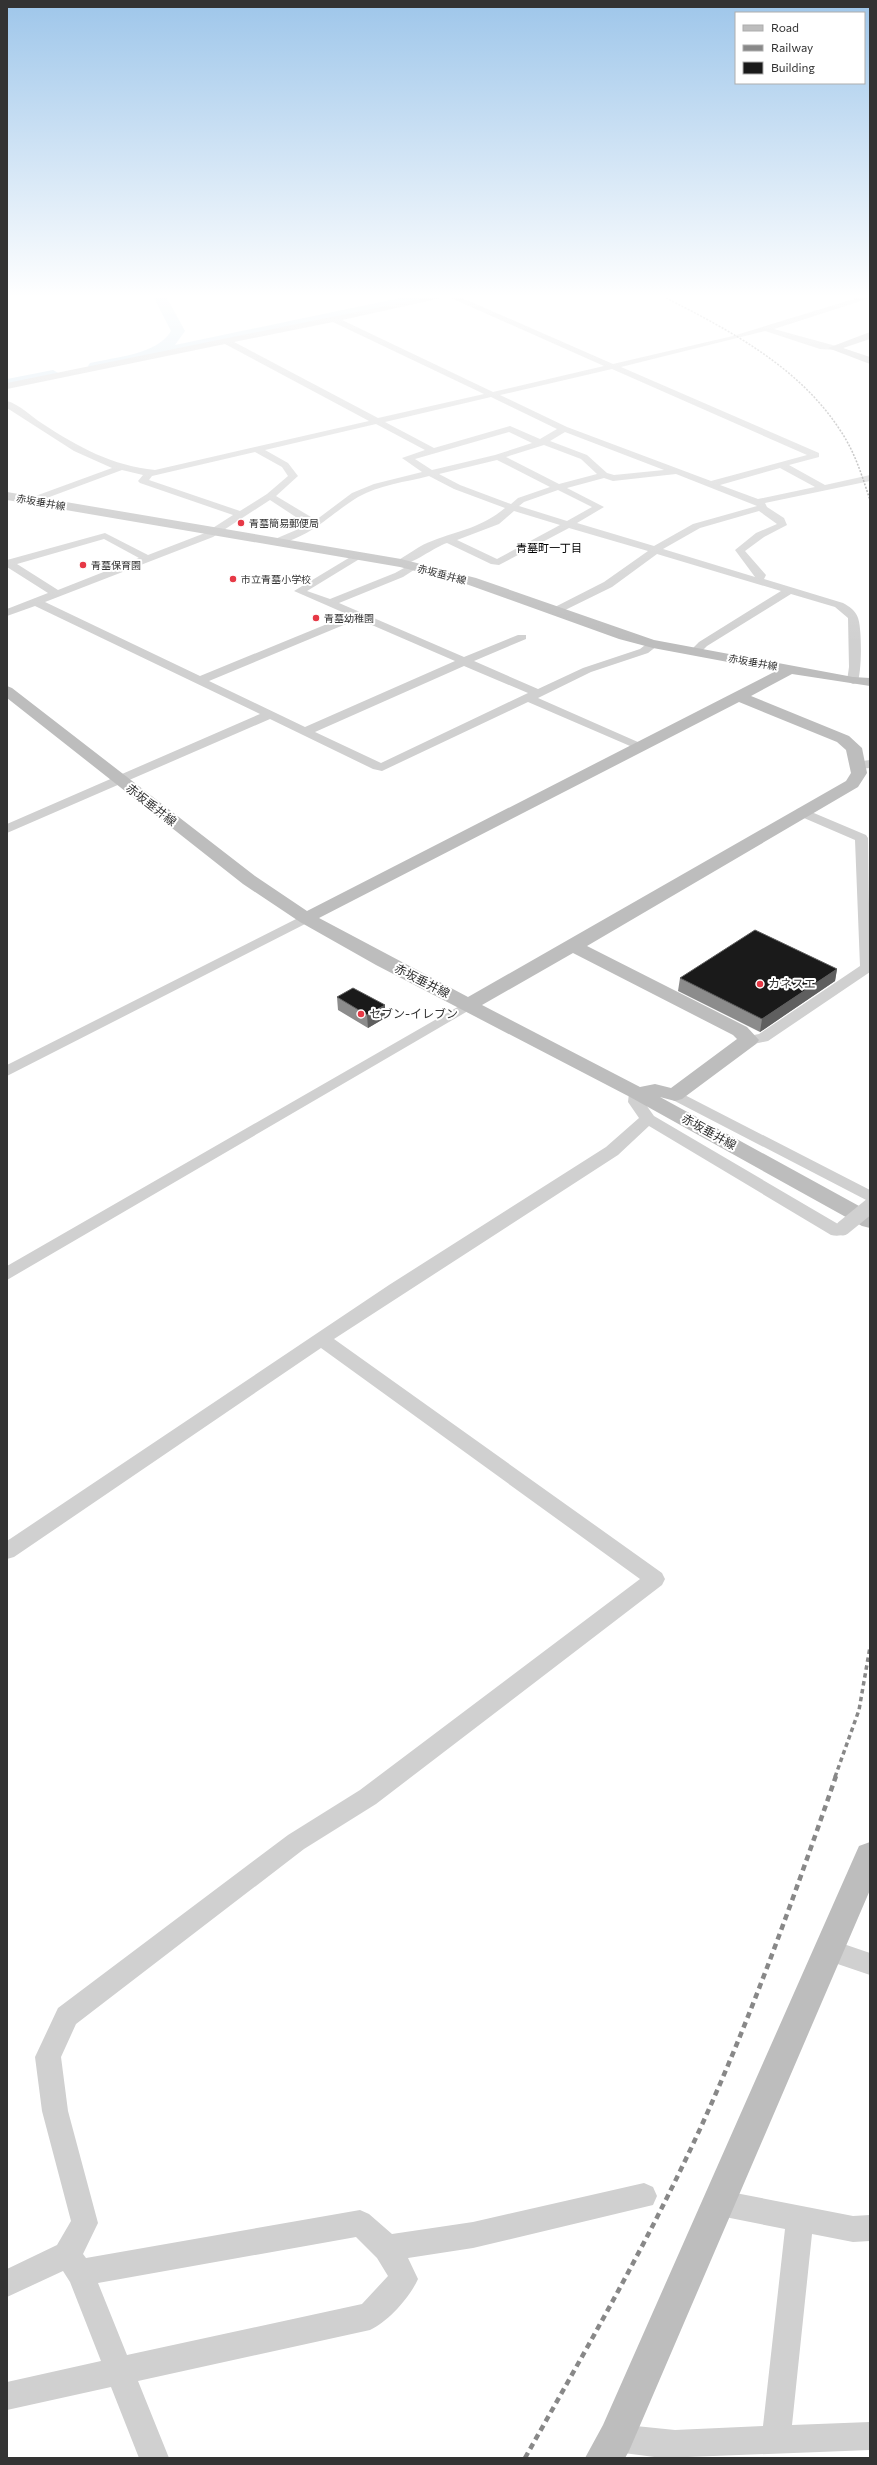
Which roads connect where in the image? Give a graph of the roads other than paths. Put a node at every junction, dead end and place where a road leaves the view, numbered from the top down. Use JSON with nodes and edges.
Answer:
{"nodes":[{"id":1,"x":21,"y":413,"type":"edge"},
{"id":2,"x":363,"y":413,"type":"edge"},
{"id":3,"x":412,"y":413,"type":"edge"},
{"id":4,"x":532,"y":413,"type":"edge"},
{"id":5,"x":719,"y":413,"type":"edge"},
{"id":6,"x":378,"y":421,"type":"junction"},
{"id":7,"x":564,"y":429,"type":"junction"},
{"id":8,"x":541,"y":442,"type":"junction"},
{"id":9,"x":256,"y":449,"type":"junction"},
{"id":10,"x":433,"y":451,"type":"junction"},
{"id":11,"x":498,"y":457,"type":"junction"},
{"id":12,"x":781,"y":465,"type":"junction"},
{"id":13,"x":122,"y":467,"type":"junction"},
{"id":14,"x":679,"y":471,"type":"junction"},
{"id":15,"x":149,"y":473,"type":"junction"},
{"id":16,"x":430,"y":473,"type":"junction"},
{"id":17,"x":604,"y":475,"type":"junction"},
{"id":18,"x":870,"y":478,"type":"edge"},
{"id":19,"x":711,"y":484,"type":"junction"},
{"id":20,"x":561,"y":486,"type":"junction"},
{"id":21,"x":822,"y":487,"type":"junction"},
{"id":22,"x":7,"y":496,"type":"edge"},
{"id":23,"x":270,"y":496,"type":"junction"},
{"id":24,"x":34,"y":500,"type":"junction"},
{"id":25,"x":759,"y":505,"type":"junction"},
{"id":26,"x":511,"y":507,"type":"junction"},
{"id":27,"x":239,"y":514,"type":"junction"},
{"id":28,"x":570,"y":523,"type":"junction"},
{"id":29,"x":316,"y":525,"type":"junction"},
{"id":30,"x":214,"y":532,"type":"junction"},
{"id":31,"x":447,"y":539,"type":"junction"},
{"id":32,"x":279,"y":541,"type":"junction"},
{"id":33,"x":658,"y":549,"type":"junction"},
{"id":34,"x":361,"y":555,"type":"junction"},
{"id":35,"x":148,"y":559,"type":"junction"},
{"id":36,"x":7,"y":564,"type":"edge"},
{"id":37,"x":407,"y":564,"type":"junction"},
{"id":38,"x":758,"y":580,"type":"junction"},
{"id":39,"x":790,"y":590,"type":"junction"},
{"id":40,"x":57,"y":594,"type":"junction"},
{"id":41,"x":36,"y":602,"type":"junction"},
{"id":42,"x":330,"y":603,"type":"junction"},
{"id":43,"x":555,"y":611,"type":"junction"},
{"id":44,"x":7,"y":613,"type":"edge"},
{"id":45,"x":357,"y":616,"type":"junction"},
{"id":46,"x":522,"y":637,"type":"dead end"},
{"id":47,"x":653,"y":644,"type":"junction"},
{"id":48,"x":695,"y":652,"type":"junction"},
{"id":49,"x":463,"y":661,"type":"junction"},
{"id":50,"x":791,"y":669,"type":"junction"},
{"id":51,"x":199,"y":681,"type":"junction"},
{"id":52,"x":853,"y":681,"type":"junction"},
{"id":53,"x":870,"y":682,"type":"edge"},
{"id":54,"x":7,"y":691,"type":"edge"},
{"id":55,"x":533,"y":695,"type":"junction"},
{"id":56,"x":739,"y":696,"type":"junction"},
{"id":57,"x":269,"y":715,"type":"junction"},
{"id":58,"x":304,"y":732,"type":"junction"},
{"id":59,"x":641,"y":746,"type":"junction"},
{"id":60,"x":864,"y":764,"type":"edge"},
{"id":61,"x":119,"y":780,"type":"junction"},
{"id":62,"x":802,"y":812,"type":"junction"},
{"id":63,"x":7,"y":829,"type":"edge"},
{"id":64,"x":306,"y":918,"type":"junction"},
{"id":65,"x":573,"y":946,"type":"junction"},
{"id":66,"x":468,"y":1005,"type":"junction"},
{"id":67,"x":749,"y":1040,"type":"junction"},
{"id":68,"x":7,"y":1071,"type":"edge"},
{"id":69,"x":638,"y":1093,"type":"junction"},
{"id":70,"x":675,"y":1095,"type":"junction"},
{"id":71,"x":648,"y":1119,"type":"junction"},
{"id":72,"x":870,"y":1197,"type":"edge"},
{"id":73,"x":870,"y":1206,"type":"edge"},
{"id":74,"x":870,"y":1221,"type":"edge"},
{"id":75,"x":7,"y":1274,"type":"edge"},
{"id":76,"x":323,"y":1340,"type":"junction"},
{"id":77,"x":7,"y":1551,"type":"edge"},
{"id":78,"x":870,"y":1855,"type":"edge"},
{"id":79,"x":829,"y":1950,"type":"junction"},
{"id":80,"x":870,"y":1964,"type":"edge"},
{"id":81,"x":644,"y":2196,"type":"dead end"},
{"id":82,"x":720,"y":2203,"type":"junction"},
{"id":83,"x":800,"y":2218,"type":"junction"},
{"id":84,"x":870,"y":2228,"type":"edge"},
{"id":85,"x":387,"y":2248,"type":"junction"},
{"id":86,"x":73,"y":2264,"type":"junction"},
{"id":87,"x":7,"y":2283,"type":"edge"},
{"id":88,"x":119,"y":2370,"type":"junction"},
{"id":89,"x":7,"y":2396,"type":"edge"},
{"id":90,"x":870,"y":2436,"type":"edge"},
{"id":91,"x":776,"y":2440,"type":"junction"},
{"id":92,"x":610,"y":2448,"type":"edge"},
{"id":93,"x":674,"y":2452,"type":"edge"},
{"id":94,"x":154,"y":2458,"type":"edge"}],
"edges":[{"from":1,"to":13,"type":"street"},
{"from":2,"to":6,"type":"street"},
{"from":3,"to":6,"type":"street"},
{"from":4,"to":7,"type":"street"},
{"from":5,"to":12,"type":"street"},
{"from":6,"to":9,"type":"street"},
{"from":6,"to":10,"type":"street"},
{"from":7,"to":8,"type":"street"},
{"from":7,"to":14,"type":"street"},
{"from":8,"to":10,"type":"street"},
{"from":8,"to":11,"type":"street"},
{"from":8,"to":17,"type":"street"},
{"from":9,"to":15,"type":"street"},
{"from":9,"to":23,"type":"street"},
{"from":10,"to":16,"type":"street"},
{"from":11,"to":16,"type":"street"},
{"from":11,"to":20,"type":"street"},
{"from":12,"to":19,"type":"street"},
{"from":12,"to":21,"type":"street"},
{"from":13,"to":15,"type":"street"},
{"from":13,"to":24,"type":"street"},
{"from":14,"to":17,"type":"street"},
{"from":14,"to":19,"type":"street"},
{"from":15,"to":27,"type":"street"},
{"from":16,"to":26,"type":"street"},
{"from":16,"to":29,"type":"street"},
{"from":17,"to":20,"type":"street"},
{"from":18,"to":21,"type":"street"},
{"from":19,"to":25,"type":"street"},
{"from":20,"to":26,"type":"street"},
{"from":20,"to":28,"type":"street"},
{"from":21,"to":25,"type":"street"},
{"from":22,"to":24,"type":"main road","name":"赤坂垂井線"},
{"from":23,"to":27,"type":"street"},
{"from":23,"to":29,"type":"street"},
{"from":24,"to":30,"type":"main road","name":"赤坂垂井線"},
{"from":25,"to":33,"type":"street"},
{"from":25,"to":38,"type":"street"},
{"from":26,"to":28,"type":"street"},
{"from":26,"to":31,"type":"street"},
{"from":27,"to":30,"type":"street"},
{"from":28,"to":31,"type":"street"},
{"from":28,"to":33,"type":"street"},
{"from":29,"to":32,"type":"street"},
{"from":30,"to":32,"type":"main road","name":"赤坂垂井線"},
{"from":30,"to":35,"type":"street"},
{"from":31,"to":37,"type":"street"},
{"from":32,"to":34,"type":"main road","name":"赤坂垂井線"},
{"from":33,"to":38,"type":"street"},
{"from":33,"to":43,"type":"street"},
{"from":34,"to":37,"type":"main road","name":"赤坂垂井線"},
{"from":34,"to":42,"type":"street"},
{"from":35,"to":36,"type":"street"},
{"from":35,"to":40,"type":"street"},
{"from":36,"to":40,"type":"street"},
{"from":37,"to":42,"type":"street"},
{"from":37,"to":43,"type":"main road","name":"赤坂垂井線"},
{"from":38,"to":39,"type":"street"},
{"from":39,"to":48,"type":"street"},
{"from":39,"to":52,"type":"street"},
{"from":40,"to":41,"type":"street"},
{"from":41,"to":44,"type":"street"},
{"from":41,"to":51,"type":"street"},
{"from":42,"to":45,"type":"street"},
{"from":43,"to":47,"type":"main road","name":"赤坂垂井線"},
{"from":45,"to":49,"type":"street"},
{"from":45,"to":51,"type":"street"},
{"from":46,"to":49,"type":"street"},
{"from":47,"to":48,"type":"main road","name":"赤坂垂井線"},
{"from":47,"to":55,"type":"street"},
{"from":48,"to":50,"type":"main road","name":"赤坂垂井線"},
{"from":49,"to":55,"type":"street"},
{"from":49,"to":58,"type":"street"},
{"from":50,"to":52,"type":"main road","name":"赤坂垂井線"},
{"from":50,"to":56,"type":"main road"},
{"from":51,"to":57,"type":"street"},
{"from":52,"to":53,"type":"main road","name":"赤坂垂井線"},
{"from":54,"to":61,"type":"main road","name":"赤坂垂井線"},
{"from":55,"to":58,"type":"street"},
{"from":55,"to":59,"type":"street"},
{"from":56,"to":59,"type":"main road"},
{"from":56,"to":60,"type":"main road"},
{"from":57,"to":58,"type":"street"},
{"from":57,"to":61,"type":"street"},
{"from":59,"to":64,"type":"main road"},
{"from":60,"to":62,"type":"main road"},
{"from":61,"to":63,"type":"street"},
{"from":61,"to":64,"type":"main road","name":"赤坂垂井線"},
{"from":62,"to":65,"type":"main road"},
{"from":62,"to":67,"type":"street"},
{"from":64,"to":66,"type":"main road","name":"赤坂垂井線"},
{"from":64,"to":68,"type":"street"},
{"from":65,"to":66,"type":"main road"},
{"from":65,"to":67,"type":"main road"},
{"from":66,"to":69,"type":"main road","name":"赤坂垂井線"},
{"from":66,"to":75,"type":"street"},
{"from":67,"to":70,"type":"main road"},
{"from":69,"to":70,"type":"main road"},
{"from":69,"to":71,"type":"street"},
{"from":69,"to":74,"type":"main road","name":"赤坂垂井線"},
{"from":70,"to":72,"type":"street"},
{"from":71,"to":73,"type":"street","bridge":true},
{"from":71,"to":76,"type":"street"},
{"from":76,"to":77,"type":"street"},
{"from":76,"to":86,"type":"street"},
{"from":78,"to":79,"type":"main road"},
{"from":79,"to":80,"type":"street"},
{"from":79,"to":82,"type":"main road"},
{"from":81,"to":85,"type":"street"},
{"from":82,"to":83,"type":"street"},
{"from":82,"to":92,"type":"main road"},
{"from":83,"to":84,"type":"street"},
{"from":83,"to":91,"type":"street"},
{"from":85,"to":86,"type":"street"},
{"from":85,"to":88,"type":"street"},
{"from":86,"to":87,"type":"street"},
{"from":86,"to":88,"type":"street"},
{"from":88,"to":89,"type":"street"},
{"from":88,"to":94,"type":"street"},
{"from":90,"to":91,"type":"street"},
{"from":91,"to":93,"type":"street"},
{"from":92,"to":93,"type":"street"}]}
